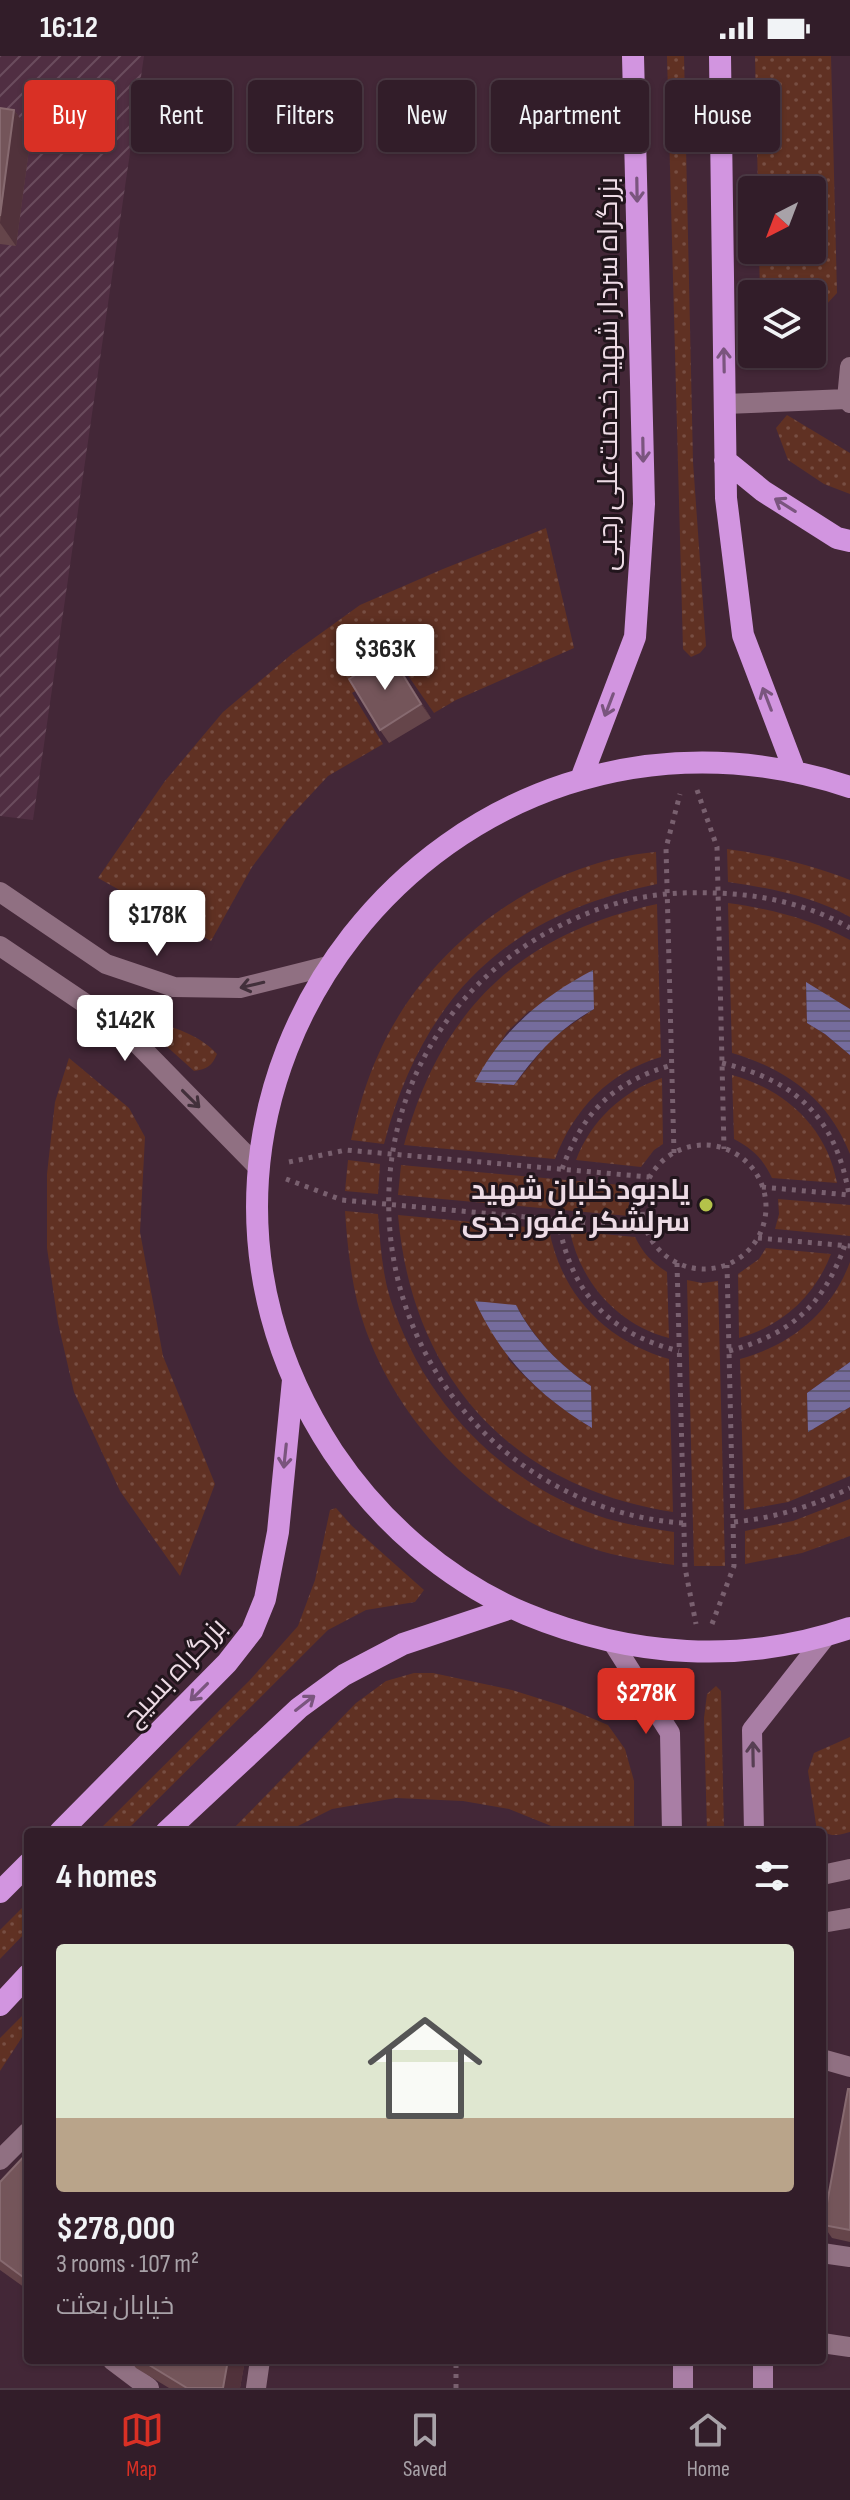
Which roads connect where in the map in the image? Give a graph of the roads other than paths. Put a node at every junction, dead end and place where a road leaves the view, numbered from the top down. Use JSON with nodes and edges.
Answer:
{"nodes":[{"id":1,"x":633,"y":56,"type":"edge"},
{"id":2,"x":720,"y":56,"type":"edge"},
{"id":3,"x":850,"y":367,"type":"edge"},
{"id":4,"x":849,"y":401,"type":"edge"},
{"id":5,"x":725,"y":404,"type":"junction"},
{"id":6,"x":725,"y":460,"type":"junction"},
{"id":7,"x":850,"y":541,"type":"edge"},
{"id":8,"x":795,"y":772,"type":"junction"},
{"id":9,"x":581,"y":779,"type":"junction"},
{"id":10,"x":850,"y":787,"type":"edge"},
{"id":11,"x":0,"y":892,"type":"edge"},
{"id":12,"x":0,"y":946,"type":"edge"},
{"id":13,"x":328,"y":966,"type":"junction"},
{"id":14,"x":259,"y":1168,"type":"junction"},
{"id":15,"x":293,"y":1379,"type":"junction"},
{"id":16,"x":511,"y":1608,"type":"junction"},
{"id":17,"x":850,"y":1628,"type":"edge"},
{"id":18,"x":826,"y":1636,"type":"junction"},
{"id":19,"x":613,"y":1643,"type":"junction"},
{"id":20,"x":64,"y":1828,"type":"edge"},
{"id":21,"x":170,"y":1828,"type":"edge"},
{"id":22,"x":672,"y":1828,"type":"edge"},
{"id":23,"x":754,"y":1828,"type":"edge"},
{"id":24,"x":24,"y":1868,"type":"edge"},
{"id":25,"x":850,"y":1869,"type":"edge"},
{"id":26,"x":826,"y":1874,"type":"edge"},
{"id":27,"x":0,"y":1892,"type":"edge"},
{"id":28,"x":850,"y":1918,"type":"edge"},
{"id":29,"x":826,"y":1922,"type":"edge"},
{"id":30,"x":24,"y":1979,"type":"edge"},
{"id":31,"x":0,"y":2005,"type":"edge"},
{"id":32,"x":826,"y":2060,"type":"edge"},
{"id":33,"x":850,"y":2067,"type":"edge"},
{"id":34,"x":24,"y":2136,"type":"edge"},
{"id":35,"x":0,"y":2160,"type":"edge"},
{"id":36,"x":826,"y":2254,"type":"edge"},
{"id":37,"x":850,"y":2257,"type":"edge"},
{"id":38,"x":826,"y":2344,"type":"edge"},
{"id":39,"x":850,"y":2347,"type":"edge"},
{"id":40,"x":117,"y":2364,"type":"edge"},
{"id":41,"x":259,"y":2364,"type":"edge"},
{"id":42,"x":683,"y":2364,"type":"edge"},
{"id":43,"x":763,"y":2364,"type":"edge"},
{"id":44,"x":149,"y":2388,"type":"edge"},
{"id":45,"x":256,"y":2388,"type":"edge"},
{"id":46,"x":683,"y":2388,"type":"edge"},
{"id":47,"x":763,"y":2388,"type":"edge"}],
"edges":[{"from":1,"to":9,"type":"highway","name":"بزرگراه سردار شهید خدمت‌علی رجبی","one_way":true},
{"from":5,"to":2,"type":"highway","one_way":true},
{"from":3,"to":4,"type":"street"},
{"from":4,"to":5,"type":"street"},
{"from":5,"to":6,"type":"highway"},
{"from":7,"to":6,"type":"highway","one_way":true},
{"from":8,"to":6,"type":"highway","one_way":true},
{"from":8,"to":9,"type":"highway"},
{"from":8,"to":10,"type":"highway"},
{"from":9,"to":13,"type":"highway"},
{"from":13,"to":11,"type":"street","one_way":true},
{"from":12,"to":14,"type":"street","one_way":true},
{"from":13,"to":14,"type":"highway"},
{"from":14,"to":15,"type":"highway"},
{"from":15,"to":16,"type":"highway"},
{"from":15,"to":20,"type":"highway","name":"بزرگراه بسیج","one_way":true},
{"from":16,"to":19,"type":"highway"},
{"from":21,"to":16,"type":"highway","one_way":true},
{"from":17,"to":18,"type":"highway"},
{"from":18,"to":19,"type":"highway"},
{"from":23,"to":18,"type":"main road","one_way":true},
{"from":19,"to":22,"type":"main road"},
{"from":24,"to":27,"type":"highway"},
{"from":25,"to":26,"type":"street"},
{"from":28,"to":29,"type":"street"},
{"from":30,"to":31,"type":"highway"},
{"from":32,"to":33,"type":"street"},
{"from":34,"to":35,"type":"street"},
{"from":36,"to":37,"type":"street"},
{"from":38,"to":39,"type":"street"},
{"from":40,"to":44,"type":"street"},
{"from":41,"to":45,"type":"street"},
{"from":42,"to":46,"type":"main road"},
{"from":43,"to":47,"type":"main road"}]}
